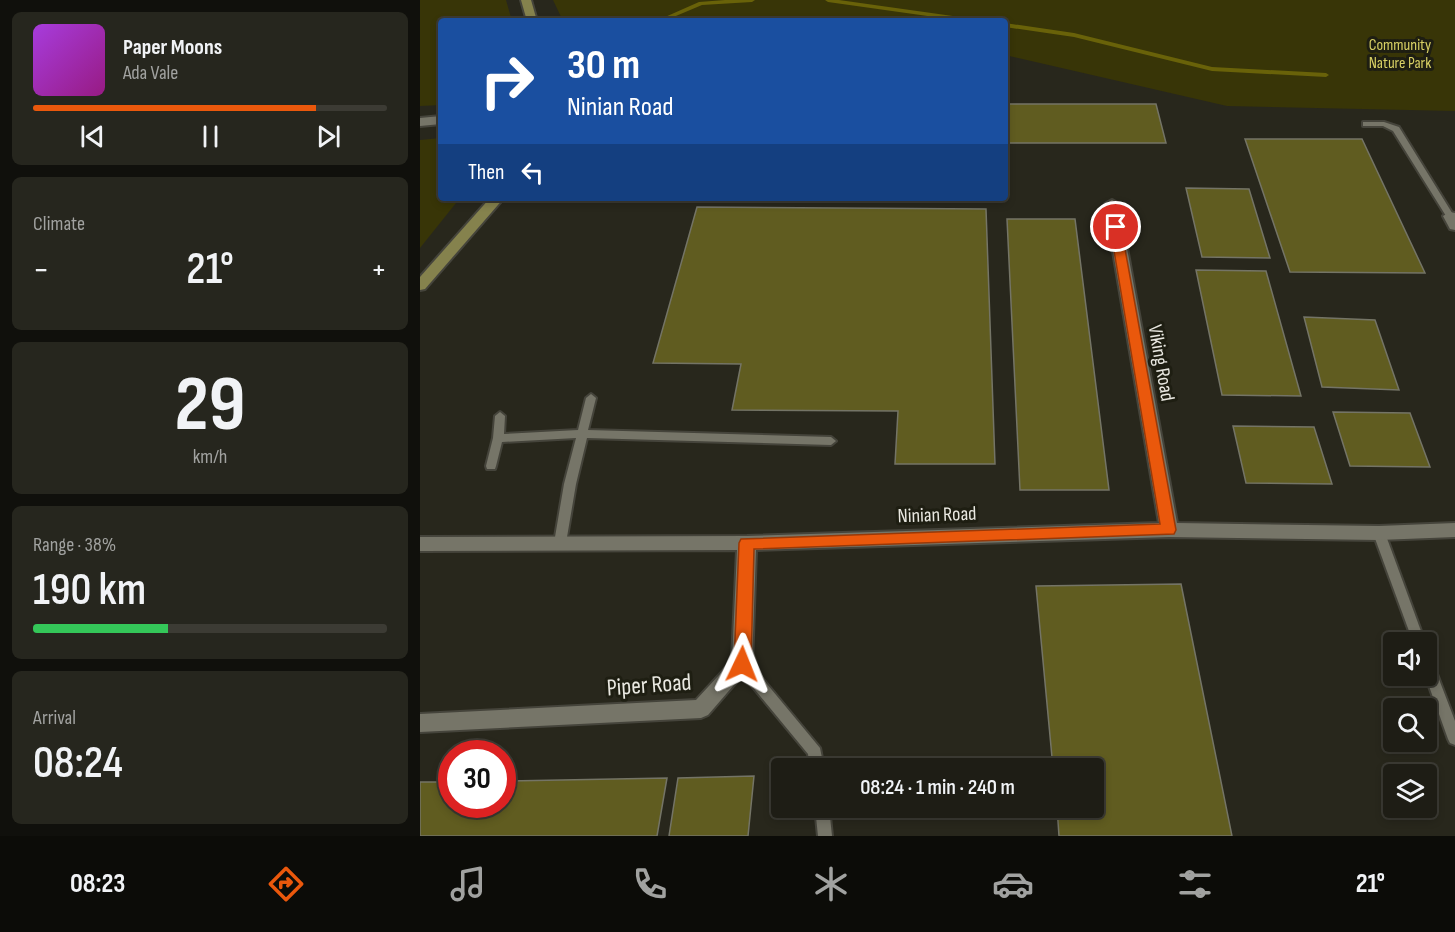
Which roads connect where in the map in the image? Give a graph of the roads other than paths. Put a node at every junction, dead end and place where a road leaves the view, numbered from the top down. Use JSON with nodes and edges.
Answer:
{"nodes":[{"id":1,"x":526,"y":0,"type":"edge"},
{"id":2,"x":531,"y":18,"type":"edge"},
{"id":3,"x":438,"y":120,"type":"edge"},
{"id":4,"x":420,"y":122,"type":"edge"},
{"id":5,"x":1366,"y":124,"type":"dead end"},
{"id":6,"x":494,"y":201,"type":"edge"},
{"id":7,"x":1112,"y":204,"type":"dead end"},
{"id":8,"x":1453,"y":221,"type":"edge"},
{"id":9,"x":420,"y":286,"type":"edge"},
{"id":10,"x":591,"y":398,"type":"dead end"},
{"id":11,"x":500,"y":416,"type":"dead end"},
{"id":12,"x":582,"y":434,"type":"junction"},
{"id":13,"x":498,"y":438,"type":"junction"},
{"id":14,"x":831,"y":441,"type":"dead end"},
{"id":15,"x":491,"y":466,"type":"dead end"},
{"id":16,"x":1169,"y":530,"type":"junction"},
{"id":17,"x":1455,"y":530,"type":"edge"},
{"id":18,"x":1379,"y":533,"type":"junction"},
{"id":19,"x":560,"y":543,"type":"junction"},
{"id":20,"x":747,"y":543,"type":"junction"},
{"id":21,"x":420,"y":544,"type":"edge"},
{"id":22,"x":1415,"y":632,"type":"edge"},
{"id":23,"x":742,"y":664,"type":"junction"},
{"id":24,"x":1435,"y":686,"type":"edge"},
{"id":25,"x":420,"y":723,"type":"edge"},
{"id":26,"x":1455,"y":739,"type":"edge"},
{"id":27,"x":816,"y":758,"type":"edge"},
{"id":28,"x":823,"y":818,"type":"edge"},
{"id":29,"x":825,"y":836,"type":"edge"}],
"edges":[{"from":1,"to":2,"type":"main road"},
{"from":3,"to":4,"type":"street"},
{"from":5,"to":8,"type":"lane"},
{"from":6,"to":9,"type":"main road"},
{"from":7,"to":16,"type":"street","name":"Viking Road"},
{"from":10,"to":12,"type":"lane"},
{"from":11,"to":13,"type":"lane"},
{"from":12,"to":13,"type":"lane"},
{"from":12,"to":14,"type":"lane"},
{"from":12,"to":19,"type":"lane"},
{"from":13,"to":15,"type":"lane"},
{"from":16,"to":18,"type":"street","name":"Ninian Road"},
{"from":16,"to":20,"type":"street","name":"Ninian Road"},
{"from":17,"to":18,"type":"street","name":"Ninian Road"},
{"from":18,"to":22,"type":"lane"},
{"from":19,"to":20,"type":"street","name":"Ninian Road"},
{"from":19,"to":21,"type":"street","name":"Ninian Road"},
{"from":20,"to":23,"type":"street"},
{"from":23,"to":25,"type":"street","name":"Piper Road"},
{"from":23,"to":27,"type":"lane"},
{"from":24,"to":26,"type":"lane"},
{"from":28,"to":29,"type":"lane"}]}
